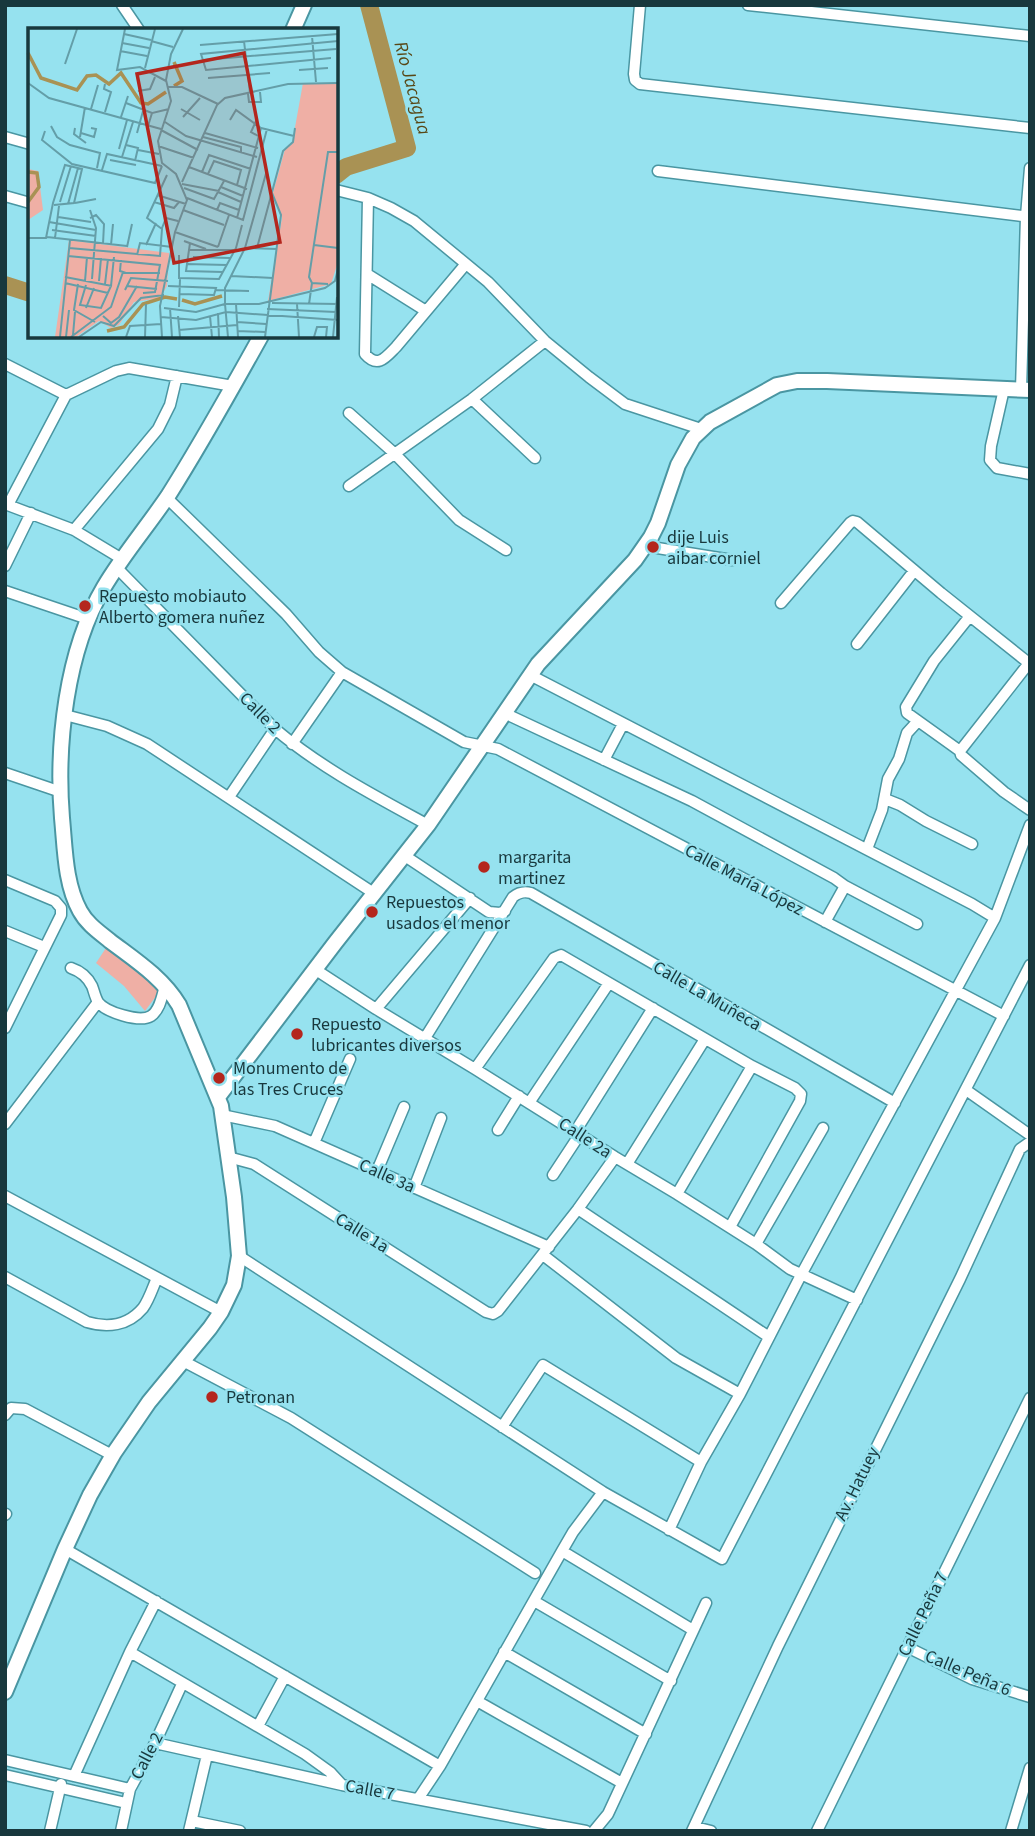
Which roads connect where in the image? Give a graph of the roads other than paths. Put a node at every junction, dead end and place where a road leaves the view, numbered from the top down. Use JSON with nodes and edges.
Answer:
{"nodes":[{"id":1,"x":122,"y":5,"type":"edge"},
{"id":2,"x":304,"y":5,"type":"edge"},
{"id":3,"x":640,"y":5,"type":"edge"},
{"id":4,"x":748,"y":5,"type":"edge"},
{"id":5,"x":138,"y":28,"type":"edge"},
{"id":6,"x":294,"y":28,"type":"edge"},
{"id":7,"x":1030,"y":36,"type":"edge"},
{"id":8,"x":1030,"y":128,"type":"edge"},
{"id":9,"x":5,"y":137,"type":"edge"},
{"id":10,"x":28,"y":143,"type":"edge"},
{"id":11,"x":1030,"y":168,"type":"edge"},
{"id":12,"x":658,"y":171,"type":"dead end"},
{"id":13,"x":338,"y":190,"type":"edge"},
{"id":14,"x":5,"y":195,"type":"edge"},
{"id":15,"x":368,"y":198,"type":"junction"},
{"id":16,"x":28,"y":202,"type":"edge"},
{"id":17,"x":1028,"y":216,"type":"edge"},
{"id":18,"x":465,"y":265,"type":"junction"},
{"id":19,"x":367,"y":274,"type":"junction"},
{"id":20,"x":426,"y":311,"type":"junction"},
{"id":21,"x":260,"y":338,"type":"edge"},
{"id":22,"x":545,"y":341,"type":"junction"},
{"id":23,"x":5,"y":364,"type":"edge"},
{"id":24,"x":177,"y":376,"type":"junction"},
{"id":25,"x":233,"y":386,"type":"junction"},
{"id":26,"x":1004,"y":389,"type":"junction"},
{"id":27,"x":1026,"y":390,"type":"edge"},
{"id":28,"x":66,"y":395,"type":"junction"},
{"id":29,"x":472,"y":399,"type":"junction"},
{"id":30,"x":349,"y":413,"type":"dead end"},
{"id":31,"x":701,"y":429,"type":"junction"},
{"id":32,"x":394,"y":453,"type":"junction"},
{"id":33,"x":535,"y":458,"type":"dead end"},
{"id":34,"x":1030,"y":474,"type":"edge"},
{"id":35,"x":349,"y":486,"type":"dead end"},
{"id":36,"x":167,"y":498,"type":"junction"},
{"id":37,"x":7,"y":505,"type":"edge"},
{"id":38,"x":31,"y":513,"type":"junction"},
{"id":39,"x":74,"y":530,"type":"junction"},
{"id":40,"x":645,"y":546,"type":"junction"},
{"id":41,"x":506,"y":550,"type":"dead end"},
{"id":42,"x":732,"y":560,"type":"dead end"},
{"id":43,"x":120,"y":564,"type":"junction"},
{"id":44,"x":5,"y":566,"type":"edge"},
{"id":45,"x":914,"y":571,"type":"junction"},
{"id":46,"x":5,"y":591,"type":"edge"},
{"id":47,"x":781,"y":603,"type":"dead end"},
{"id":48,"x":970,"y":617,"type":"junction"},
{"id":49,"x":88,"y":619,"type":"junction"},
{"id":50,"x":857,"y":644,"type":"dead end"},
{"id":51,"x":1029,"y":663,"type":"edge"},
{"id":52,"x":342,"y":672,"type":"junction"},
{"id":53,"x":530,"y":676,"type":"junction"},
{"id":54,"x":503,"y":713,"type":"junction"},
{"id":55,"x":65,"y":715,"type":"junction"},
{"id":56,"x":918,"y":721,"type":"junction"},
{"id":57,"x":623,"y":724,"type":"junction"},
{"id":58,"x":275,"y":729,"type":"junction"},
{"id":59,"x":292,"y":744,"type":"junction"},
{"id":60,"x":483,"y":747,"type":"junction"},
{"id":61,"x":960,"y":751,"type":"junction"},
{"id":62,"x":604,"y":760,"type":"junction"},
{"id":63,"x":5,"y":773,"type":"edge"},
{"id":64,"x":61,"y":792,"type":"junction"},
{"id":65,"x":229,"y":797,"type":"junction"},
{"id":66,"x":885,"y":799,"type":"junction"},
{"id":67,"x":1030,"y":810,"type":"edge"},
{"id":68,"x":428,"y":825,"type":"junction"},
{"id":69,"x":1030,"y":825,"type":"edge"},
{"id":70,"x":972,"y":844,"type":"dead end"},
{"id":71,"x":867,"y":849,"type":"junction"},
{"id":72,"x":405,"y":856,"type":"junction"},
{"id":73,"x":5,"y":880,"type":"edge"},
{"id":74,"x":845,"y":886,"type":"junction"},
{"id":75,"x":375,"y":894,"type":"junction"},
{"id":76,"x":470,"y":898,"type":"junction"},
{"id":77,"x":76,"y":902,"type":"junction"},
{"id":78,"x":61,"y":908,"type":"junction"},
{"id":79,"x":505,"y":911,"type":"junction"},
{"id":80,"x":995,"y":918,"type":"junction"},
{"id":81,"x":825,"y":922,"type":"junction"},
{"id":82,"x":917,"y":924,"type":"dead end"},
{"id":83,"x":5,"y":931,"type":"edge"},
{"id":84,"x":44,"y":947,"type":"junction"},
{"id":85,"x":1030,"y":965,"type":"edge"},
{"id":86,"x":71,"y":968,"type":"dead end"},
{"id":87,"x":316,"y":970,"type":"junction"},
{"id":88,"x":609,"y":983,"type":"junction"},
{"id":89,"x":165,"y":986,"type":"junction"},
{"id":90,"x":955,"y":991,"type":"junction"},
{"id":91,"x":98,"y":1002,"type":"junction"},
{"id":92,"x":653,"y":1008,"type":"junction"},
{"id":93,"x":376,"y":1009,"type":"junction"},
{"id":94,"x":1004,"y":1016,"type":"junction"},
{"id":95,"x":5,"y":1028,"type":"edge"},
{"id":96,"x":425,"y":1038,"type":"junction"},
{"id":97,"x":705,"y":1039,"type":"junction"},
{"id":98,"x":351,"y":1059,"type":"dead end"},
{"id":99,"x":752,"y":1066,"type":"junction"},
{"id":100,"x":475,"y":1069,"type":"junction"},
{"id":101,"x":966,"y":1090,"type":"junction"},
{"id":102,"x":519,"y":1096,"type":"junction"},
{"id":103,"x":218,"y":1097,"type":"junction"},
{"id":104,"x":529,"y":1103,"type":"junction"},
{"id":105,"x":895,"y":1103,"type":"junction"},
{"id":106,"x":404,"y":1107,"type":"dead end"},
{"id":107,"x":222,"y":1115,"type":"junction"},
{"id":108,"x":441,"y":1118,"type":"dead end"},
{"id":109,"x":5,"y":1124,"type":"edge"},
{"id":110,"x":823,"y":1128,"type":"dead end"},
{"id":111,"x":498,"y":1130,"type":"dead end"},
{"id":112,"x":578,"y":1133,"type":"junction"},
{"id":113,"x":1030,"y":1135,"type":"edge"},
{"id":114,"x":1030,"y":1142,"type":"edge"},
{"id":115,"x":314,"y":1143,"type":"junction"},
{"id":116,"x":228,"y":1157,"type":"junction"},
{"id":117,"x":615,"y":1157,"type":"junction"},
{"id":118,"x":627,"y":1164,"type":"junction"},
{"id":119,"x":377,"y":1171,"type":"junction"},
{"id":120,"x":553,"y":1175,"type":"dead end"},
{"id":121,"x":414,"y":1188,"type":"junction"},
{"id":122,"x":677,"y":1194,"type":"junction"},
{"id":123,"x":5,"y":1196,"type":"edge"},
{"id":124,"x":578,"y":1209,"type":"junction"},
{"id":125,"x":730,"y":1227,"type":"junction"},
{"id":126,"x":756,"y":1244,"type":"junction"},
{"id":127,"x":546,"y":1251,"type":"junction"},
{"id":128,"x":239,"y":1256,"type":"junction"},
{"id":129,"x":802,"y":1275,"type":"junction"},
{"id":130,"x":5,"y":1277,"type":"edge"},
{"id":131,"x":157,"y":1278,"type":"junction"},
{"id":132,"x":857,"y":1300,"type":"junction"},
{"id":133,"x":221,"y":1312,"type":"junction"},
{"id":134,"x":769,"y":1337,"type":"junction"},
{"id":135,"x":183,"y":1361,"type":"junction"},
{"id":136,"x":740,"y":1394,"type":"junction"},
{"id":137,"x":1030,"y":1398,"type":"edge"},
{"id":138,"x":5,"y":1415,"type":"edge"},
{"id":139,"x":502,"y":1427,"type":"junction"},
{"id":140,"x":112,"y":1455,"type":"junction"},
{"id":141,"x":701,"y":1462,"type":"junction"},
{"id":142,"x":603,"y":1492,"type":"junction"},
{"id":143,"x":669,"y":1530,"type":"junction"},
{"id":144,"x":65,"y":1549,"type":"junction"},
{"id":145,"x":562,"y":1551,"type":"junction"},
{"id":146,"x":534,"y":1573,"type":"dead end"},
{"id":147,"x":156,"y":1601,"type":"junction"},
{"id":148,"x":534,"y":1601,"type":"junction"},
{"id":149,"x":706,"y":1602,"type":"dead end"},
{"id":150,"x":694,"y":1630,"type":"junction"},
{"id":151,"x":907,"y":1647,"type":"junction"},
{"id":152,"x":130,"y":1652,"type":"junction"},
{"id":153,"x":504,"y":1652,"type":"junction"},
{"id":154,"x":285,"y":1676,"type":"junction"},
{"id":155,"x":671,"y":1681,"type":"junction"},
{"id":156,"x":182,"y":1684,"type":"junction"},
{"id":157,"x":6,"y":1687,"type":"edge"},
{"id":158,"x":1030,"y":1697,"type":"edge"},
{"id":159,"x":477,"y":1701,"type":"junction"},
{"id":160,"x":258,"y":1726,"type":"junction"},
{"id":161,"x":646,"y":1734,"type":"junction"},
{"id":162,"x":155,"y":1743,"type":"junction"},
{"id":163,"x":207,"y":1755,"type":"junction"},
{"id":164,"x":5,"y":1760,"type":"edge"},
{"id":165,"x":440,"y":1766,"type":"junction"},
{"id":166,"x":1030,"y":1768,"type":"edge"},
{"id":167,"x":5,"y":1775,"type":"edge"},
{"id":168,"x":69,"y":1775,"type":"junction"},
{"id":169,"x":622,"y":1783,"type":"junction"},
{"id":170,"x":342,"y":1785,"type":"junction"},
{"id":171,"x":60,"y":1789,"type":"junction"},
{"id":172,"x":130,"y":1789,"type":"junction"},
{"id":173,"x":418,"y":1799,"type":"junction"},
{"id":174,"x":126,"y":1802,"type":"junction"},
{"id":175,"x":190,"y":1826,"type":"edge"},
{"id":176,"x":693,"y":1829,"type":"edge"},
{"id":177,"x":50,"y":1831,"type":"edge"},
{"id":178,"x":121,"y":1831,"type":"edge"},
{"id":179,"x":240,"y":1831,"type":"edge"},
{"id":180,"x":586,"y":1831,"type":"edge"},
{"id":181,"x":594,"y":1831,"type":"edge"},
{"id":182,"x":710,"y":1831,"type":"edge"},
{"id":183,"x":817,"y":1831,"type":"edge"},
{"id":184,"x":1011,"y":1831,"type":"edge"}],
"edges":[{"from":1,"to":5,"type":"street"},
{"from":2,"to":6,"type":"street"},
{"from":3,"to":8,"type":"street"},
{"from":4,"to":7,"type":"street"},
{"from":9,"to":10,"type":"street"},
{"from":11,"to":17,"type":"street"},
{"from":12,"to":17,"type":"street"},
{"from":13,"to":15,"type":"street"},
{"from":14,"to":16,"type":"street"},
{"from":15,"to":18,"type":"street"},
{"from":15,"to":19,"type":"street"},
{"from":17,"to":27,"type":"street"},
{"from":18,"to":20,"type":"street"},
{"from":18,"to":22,"type":"street"},
{"from":19,"to":20,"type":"street"},
{"from":19,"to":20,"type":"street"},
{"from":21,"to":25,"type":"street"},
{"from":22,"to":29,"type":"street"},
{"from":22,"to":31,"type":"street"},
{"from":23,"to":28,"type":"street"},
{"from":24,"to":25,"type":"street"},
{"from":24,"to":28,"type":"street"},
{"from":24,"to":39,"type":"street"},
{"from":25,"to":36,"type":"street"},
{"from":26,"to":27,"type":"street"},
{"from":26,"to":31,"type":"street"},
{"from":26,"to":34,"type":"street"},
{"from":28,"to":37,"type":"street"},
{"from":29,"to":32,"type":"street"},
{"from":29,"to":33,"type":"street"},
{"from":30,"to":32,"type":"street"},
{"from":31,"to":40,"type":"street"},
{"from":32,"to":35,"type":"street"},
{"from":32,"to":41,"type":"street"},
{"from":36,"to":43,"type":"street"},
{"from":36,"to":52,"type":"street","name":"Calle María López"},
{"from":37,"to":38,"type":"street","name":"Calle 2"},
{"from":38,"to":39,"type":"street","name":"Calle 2"},
{"from":38,"to":44,"type":"street"},
{"from":39,"to":43,"type":"street","name":"Calle 2"},
{"from":40,"to":42,"type":"street"},
{"from":40,"to":53,"type":"street"},
{"from":43,"to":49,"type":"street"},
{"from":43,"to":58,"type":"street","name":"Calle 2"},
{"from":45,"to":47,"type":"street"},
{"from":45,"to":48,"type":"street"},
{"from":45,"to":50,"type":"street"},
{"from":46,"to":49,"type":"street"},
{"from":48,"to":51,"type":"street"},
{"from":48,"to":56,"type":"street"},
{"from":49,"to":55,"type":"street"},
{"from":51,"to":61,"type":"street"},
{"from":52,"to":59,"type":"street"},
{"from":52,"to":60,"type":"street","name":"Calle María López"},
{"from":53,"to":54,"type":"street"},
{"from":53,"to":57,"type":"street"},
{"from":54,"to":60,"type":"street"},
{"from":54,"to":62,"type":"street"},
{"from":55,"to":64,"type":"street"},
{"from":55,"to":65,"type":"street"},
{"from":56,"to":61,"type":"street"},
{"from":56,"to":66,"type":"street"},
{"from":57,"to":62,"type":"street"},
{"from":57,"to":71,"type":"street"},
{"from":58,"to":59,"type":"street","name":"Calle 2"},
{"from":58,"to":65,"type":"street"},
{"from":59,"to":68,"type":"street","name":"Calle 2"},
{"from":60,"to":68,"type":"street"},
{"from":60,"to":81,"type":"street","name":"Calle María López"},
{"from":61,"to":67,"type":"street"},
{"from":62,"to":74,"type":"street"},
{"from":63,"to":64,"type":"street"},
{"from":64,"to":77,"type":"street"},
{"from":65,"to":75,"type":"street"},
{"from":66,"to":70,"type":"street"},
{"from":66,"to":71,"type":"street"},
{"from":68,"to":72,"type":"street"},
{"from":69,"to":80,"type":"street"},
{"from":71,"to":80,"type":"street"},
{"from":72,"to":75,"type":"street"},
{"from":72,"to":76,"type":"street"},
{"from":73,"to":78,"type":"street"},
{"from":74,"to":81,"type":"street"},
{"from":74,"to":82,"type":"street"},
{"from":75,"to":87,"type":"street"},
{"from":76,"to":79,"type":"street"},
{"from":76,"to":93,"type":"street"},
{"from":77,"to":78,"type":"street"},
{"from":77,"to":89,"type":"street"},
{"from":78,"to":84,"type":"street"},
{"from":79,"to":96,"type":"street"},
{"from":79,"to":105,"type":"street","name":"Calle La Muñeca"},
{"from":80,"to":90,"type":"street"},
{"from":81,"to":90,"type":"street","name":"Calle María López"},
{"from":83,"to":84,"type":"street"},
{"from":84,"to":95,"type":"street"},
{"from":85,"to":94,"type":"street"},
{"from":86,"to":91,"type":"street"},
{"from":87,"to":93,"type":"street","name":"Calle 2a"},
{"from":87,"to":103,"type":"street"},
{"from":88,"to":92,"type":"street"},
{"from":88,"to":100,"type":"street"},
{"from":88,"to":104,"type":"street"},
{"from":89,"to":91,"type":"street"},
{"from":89,"to":103,"type":"street"},
{"from":90,"to":94,"type":"street","name":"Calle María López"},
{"from":90,"to":105,"type":"street"},
{"from":91,"to":109,"type":"street"},
{"from":92,"to":97,"type":"street"},
{"from":92,"to":112,"type":"street"},
{"from":93,"to":96,"type":"street","name":"Calle 2a"},
{"from":94,"to":101,"type":"street"},
{"from":96,"to":100,"type":"street","name":"Calle 2a"},
{"from":97,"to":99,"type":"street"},
{"from":97,"to":118,"type":"street"},
{"from":98,"to":115,"type":"street"},
{"from":99,"to":122,"type":"street"},
{"from":99,"to":125,"type":"street"},
{"from":100,"to":102,"type":"street","name":"Calle 2a"},
{"from":101,"to":113,"type":"street"},
{"from":101,"to":132,"type":"street"},
{"from":102,"to":104,"type":"street","name":"Calle 2a"},
{"from":102,"to":111,"type":"street"},
{"from":103,"to":107,"type":"street"},
{"from":104,"to":112,"type":"street","name":"Calle 2a"},
{"from":105,"to":129,"type":"street"},
{"from":106,"to":119,"type":"street"},
{"from":107,"to":115,"type":"street","name":"Calle 3a"},
{"from":107,"to":116,"type":"street"},
{"from":108,"to":121,"type":"street"},
{"from":110,"to":126,"type":"street"},
{"from":112,"to":117,"type":"street","name":"Calle 2a"},
{"from":112,"to":120,"type":"street"},
{"from":114,"to":176,"type":"street","name":"Av. Hatuey"},
{"from":115,"to":119,"type":"street","name":"Calle 3a"},
{"from":116,"to":127,"type":"street","name":"Calle 1a"},
{"from":116,"to":128,"type":"street"},
{"from":117,"to":118,"type":"street","name":"Calle 2a"},
{"from":117,"to":124,"type":"street"},
{"from":118,"to":122,"type":"street","name":"Calle 2a"},
{"from":119,"to":121,"type":"street","name":"Calle 3a"},
{"from":121,"to":127,"type":"street","name":"Calle 3a"},
{"from":122,"to":125,"type":"street","name":"Calle 2a"},
{"from":123,"to":131,"type":"street"},
{"from":124,"to":127,"type":"street"},
{"from":124,"to":134,"type":"street"},
{"from":125,"to":126,"type":"street","name":"Calle 2a"},
{"from":126,"to":129,"type":"street","name":"Calle 2a"},
{"from":127,"to":136,"type":"street","name":"Calle 3a"},
{"from":128,"to":133,"type":"street"},
{"from":128,"to":139,"type":"street"},
{"from":129,"to":132,"type":"street","name":"Calle 2a"},
{"from":129,"to":134,"type":"street"},
{"from":130,"to":131,"type":"street"},
{"from":131,"to":133,"type":"street"},
{"from":132,"to":143,"type":"street"},
{"from":133,"to":135,"type":"street"},
{"from":134,"to":136,"type":"street"},
{"from":135,"to":140,"type":"street"},
{"from":135,"to":146,"type":"street"},
{"from":136,"to":141,"type":"street"},
{"from":137,"to":151,"type":"street","name":"Calle Peña 7"},
{"from":138,"to":140,"type":"street"},
{"from":139,"to":141,"type":"street"},
{"from":139,"to":142,"type":"street"},
{"from":140,"to":144,"type":"street"},
{"from":141,"to":143,"type":"street"},
{"from":142,"to":143,"type":"street"},
{"from":142,"to":145,"type":"street"},
{"from":144,"to":147,"type":"street"},
{"from":144,"to":157,"type":"street"},
{"from":145,"to":148,"type":"street"},
{"from":145,"to":150,"type":"street"},
{"from":147,"to":152,"type":"street"},
{"from":147,"to":154,"type":"street"},
{"from":148,"to":153,"type":"street"},
{"from":148,"to":155,"type":"street"},
{"from":149,"to":150,"type":"street"},
{"from":150,"to":155,"type":"street"},
{"from":151,"to":158,"type":"street","name":"Calle Peña 6"},
{"from":151,"to":183,"type":"street","name":"Calle Peña 7"},
{"from":152,"to":156,"type":"street"},
{"from":152,"to":168,"type":"street"},
{"from":153,"to":159,"type":"street"},
{"from":153,"to":161,"type":"street"},
{"from":154,"to":160,"type":"street"},
{"from":154,"to":165,"type":"street"},
{"from":155,"to":161,"type":"street"},
{"from":156,"to":160,"type":"street"},
{"from":156,"to":162,"type":"street","name":"Calle 2"},
{"from":159,"to":165,"type":"street"},
{"from":159,"to":169,"type":"street"},
{"from":160,"to":170,"type":"street"},
{"from":161,"to":169,"type":"street"},
{"from":162,"to":163,"type":"street","name":"Calle 7"},
{"from":162,"to":172,"type":"street","name":"Calle 2"},
{"from":163,"to":170,"type":"street","name":"Calle 7"},
{"from":163,"to":175,"type":"street"},
{"from":164,"to":168,"type":"street"},
{"from":165,"to":173,"type":"street"},
{"from":166,"to":184,"type":"street"},
{"from":167,"to":171,"type":"street"},
{"from":168,"to":171,"type":"street"},
{"from":168,"to":172,"type":"street"},
{"from":169,"to":181,"type":"street"},
{"from":170,"to":173,"type":"street","name":"Calle 7"},
{"from":171,"to":174,"type":"street"},
{"from":171,"to":177,"type":"street"},
{"from":172,"to":174,"type":"street","name":"Calle 2"},
{"from":173,"to":180,"type":"street","name":"Calle 7"},
{"from":174,"to":178,"type":"street","name":"Calle 2"},
{"from":175,"to":179,"type":"street"},
{"from":176,"to":182,"type":"street"}]}
